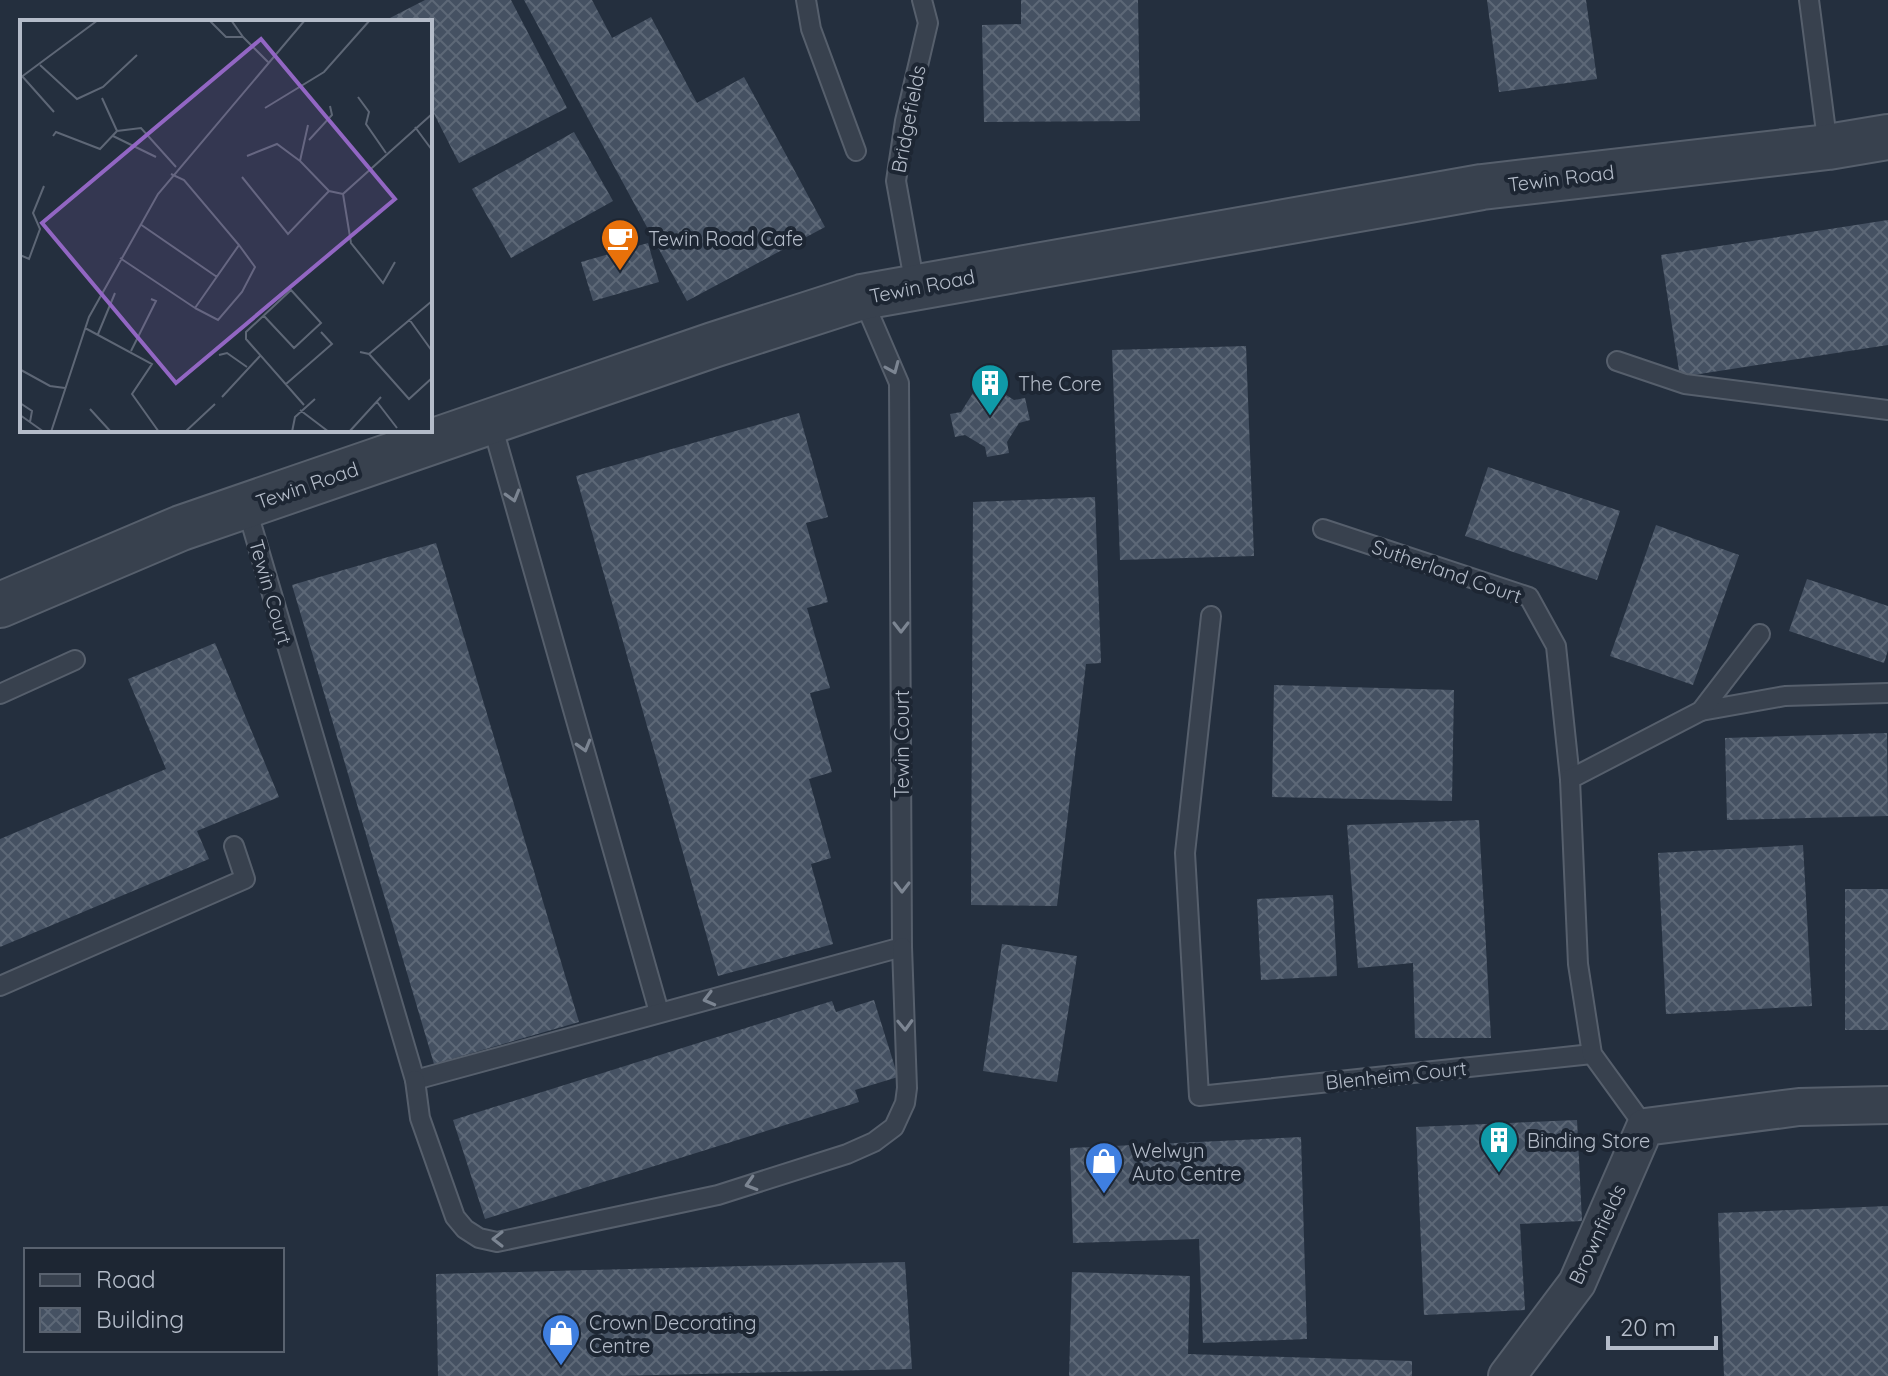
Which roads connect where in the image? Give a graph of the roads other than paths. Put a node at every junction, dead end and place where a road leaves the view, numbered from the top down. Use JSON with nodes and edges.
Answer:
{"nodes":[{"id":1,"x":806,"y":0,"type":"edge"},
{"id":2,"x":922,"y":0,"type":"edge"},
{"id":3,"x":1809,"y":0,"type":"edge"},
{"id":4,"x":1888,"y":137,"type":"edge"},
{"id":5,"x":1828,"y":147,"type":"junction"},
{"id":6,"x":856,"y":151,"type":"dead end"},
{"id":7,"x":915,"y":286,"type":"junction"},
{"id":8,"x":862,"y":297,"type":"junction"},
{"id":9,"x":1617,"y":361,"type":"dead end"},
{"id":10,"x":1888,"y":410,"type":"edge"},
{"id":11,"x":491,"y":421,"type":"junction"},
{"id":12,"x":246,"y":506,"type":"junction"},
{"id":13,"x":1323,"y":529,"type":"dead end"},
{"id":14,"x":0,"y":605,"type":"edge"},
{"id":15,"x":1211,"y":616,"type":"dead end"},
{"id":16,"x":1760,"y":634,"type":"dead end"},
{"id":17,"x":75,"y":660,"type":"dead end"},
{"id":18,"x":1888,"y":693,"type":"edge"},
{"id":19,"x":0,"y":694,"type":"edge"},
{"id":20,"x":1701,"y":711,"type":"junction"},
{"id":21,"x":1570,"y":779,"type":"junction"},
{"id":22,"x":234,"y":846,"type":"dead end"},
{"id":23,"x":902,"y":947,"type":"junction"},
{"id":24,"x":0,"y":986,"type":"edge"},
{"id":25,"x":659,"y":1012,"type":"junction"},
{"id":26,"x":1592,"y":1054,"type":"junction"},
{"id":27,"x":415,"y":1080,"type":"junction"},
{"id":28,"x":1888,"y":1105,"type":"edge"},
{"id":29,"x":1645,"y":1127,"type":"junction"},
{"id":30,"x":1507,"y":1376,"type":"edge"}],
"edges":[{"from":1,"to":6,"type":"lane"},
{"from":2,"to":7,"type":"lane","name":"Bridgefields"},
{"from":3,"to":5,"type":"lane"},
{"from":4,"to":5,"type":"street","name":"Tewin Road"},
{"from":5,"to":7,"type":"street","name":"Tewin Road"},
{"from":7,"to":8,"type":"street","name":"Tewin Road"},
{"from":8,"to":11,"type":"street","name":"Tewin Road"},
{"from":8,"to":23,"type":"lane","name":"Tewin Court","one_way":true},
{"from":9,"to":10,"type":"lane"},
{"from":11,"to":12,"type":"street","name":"Tewin Road"},
{"from":11,"to":25,"type":"lane","one_way":true},
{"from":12,"to":14,"type":"street","name":"Tewin Road"},
{"from":12,"to":27,"type":"lane","name":"Tewin Court"},
{"from":13,"to":21,"type":"lane","name":"Sutherland Court"},
{"from":15,"to":26,"type":"lane","name":"Blenheim Court"},
{"from":16,"to":20,"type":"lane"},
{"from":17,"to":19,"type":"lane"},
{"from":18,"to":20,"type":"lane"},
{"from":20,"to":21,"type":"lane"},
{"from":21,"to":26,"type":"lane","name":"Sutherland Court"},
{"from":22,"to":24,"type":"lane"},
{"from":23,"to":25,"type":"lane","one_way":true},
{"from":23,"to":27,"type":"lane","name":"Tewin Court","one_way":true},
{"from":25,"to":27,"type":"lane"},
{"from":26,"to":29,"type":"lane","name":"Sutherland Court"},
{"from":28,"to":29,"type":"street"},
{"from":29,"to":30,"type":"street","name":"Brownfields"}]}
